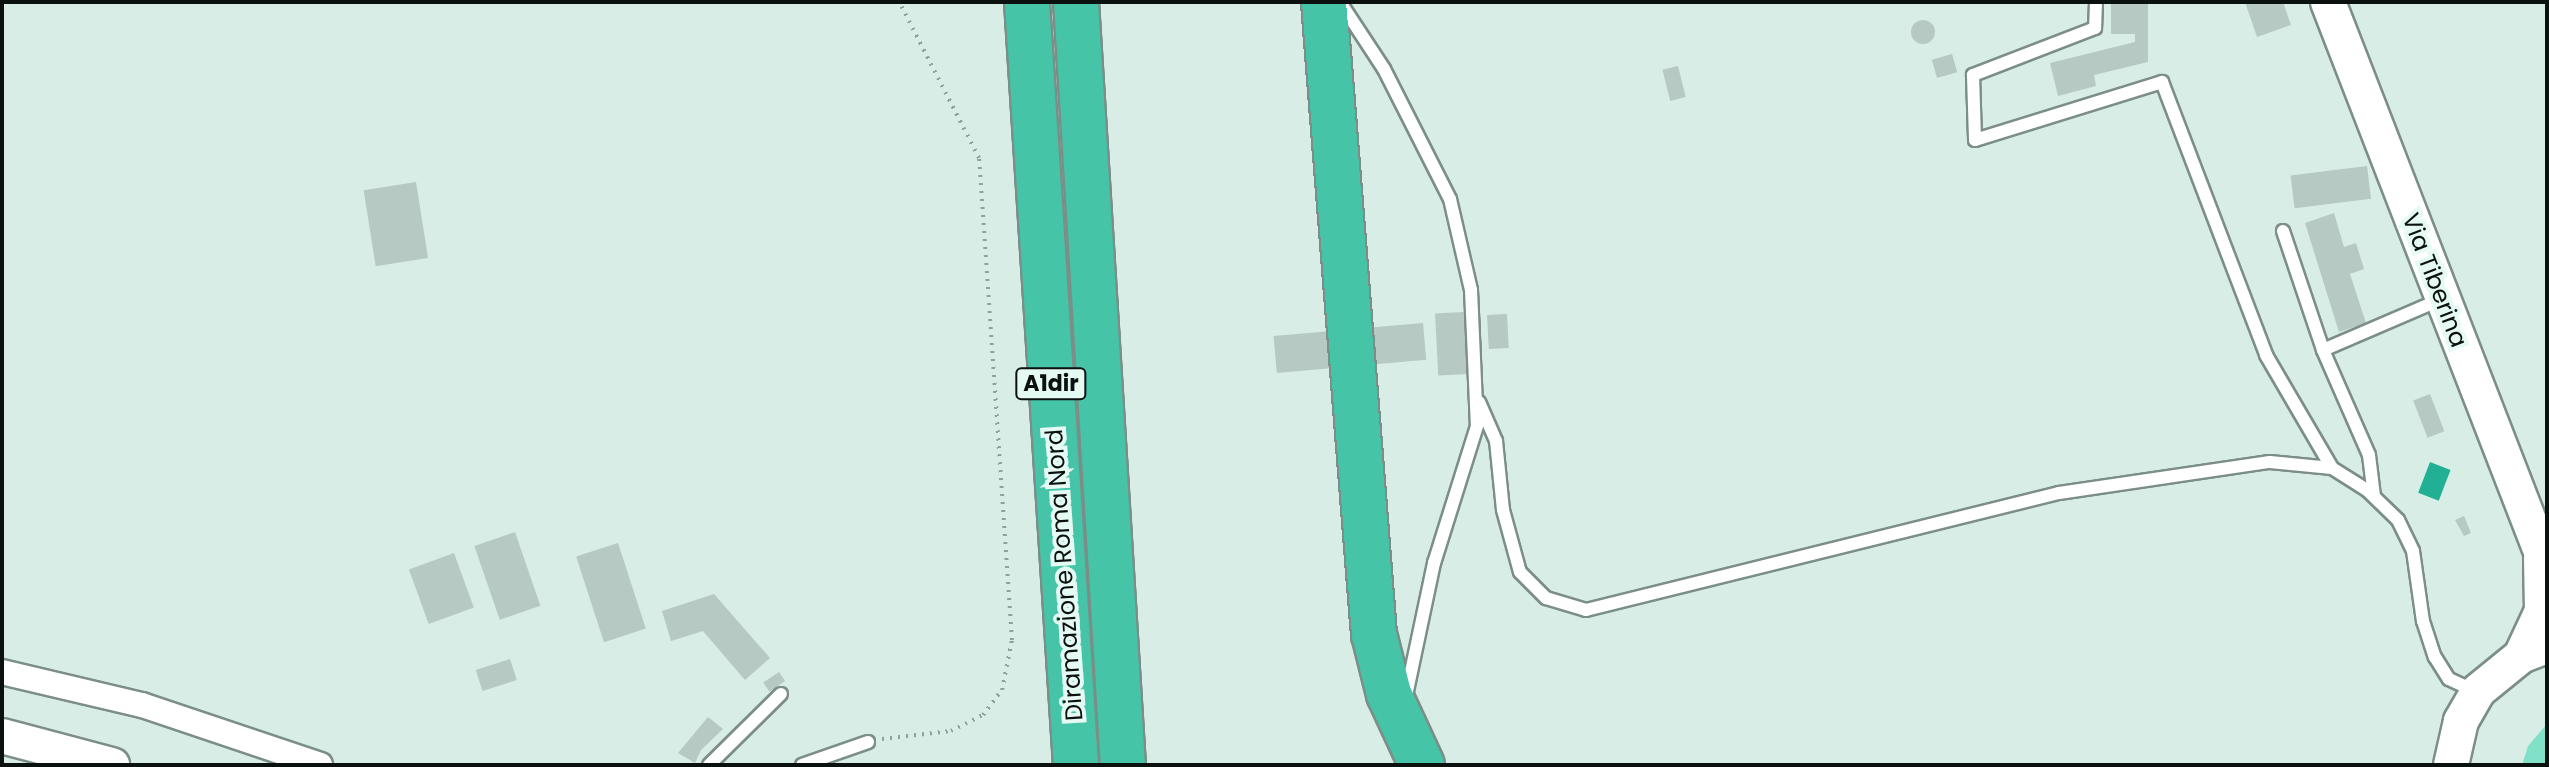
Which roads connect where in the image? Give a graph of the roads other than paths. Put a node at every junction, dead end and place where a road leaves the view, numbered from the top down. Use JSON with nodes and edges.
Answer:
{"nodes":[{"id":1,"x":1027,"y":2,"type":"edge"},
{"id":2,"x":1076,"y":2,"type":"edge"},
{"id":3,"x":1324,"y":2,"type":"edge"},
{"id":4,"x":1340,"y":2,"type":"edge"},
{"id":5,"x":2096,"y":2,"type":"edge"},
{"id":6,"x":2328,"y":2,"type":"edge"},
{"id":7,"x":2283,"y":231,"type":"dead end"},
{"id":8,"x":2442,"y":298,"type":"junction"},
{"id":9,"x":2323,"y":350,"type":"junction"},
{"id":10,"x":1479,"y":402,"type":"junction"},
{"id":11,"x":2332,"y":468,"type":"junction"},
{"id":12,"x":2374,"y":496,"type":"junction"},
{"id":13,"x":2544,"y":563,"type":"edge"},
{"id":14,"x":2534,"y":651,"type":"edge"},
{"id":15,"x":2,"y":672,"type":"edge"},
{"id":16,"x":2478,"y":691,"type":"junction"},
{"id":17,"x":781,"y":694,"type":"dead end"},
{"id":18,"x":1401,"y":718,"type":"junction"},
{"id":19,"x":2,"y":736,"type":"edge"},
{"id":20,"x":868,"y":742,"type":"road end"},
{"id":21,"x":2448,"y":761,"type":"edge"},
{"id":22,"x":112,"y":765,"type":"edge"},
{"id":23,"x":320,"y":765,"type":"edge"},
{"id":24,"x":709,"y":765,"type":"edge"},
{"id":25,"x":802,"y":765,"type":"edge"},
{"id":26,"x":1076,"y":765,"type":"edge"},
{"id":27,"x":1123,"y":765,"type":"edge"},
{"id":28,"x":1422,"y":765,"type":"edge"}],
"edges":[{"from":1,"to":26,"type":"highway","name":"Diramazione Roma Nord","number":"A1dir"},
{"from":2,"to":27,"type":"highway","name":"Diramazione Roma Nord","number":"A1dir"},
{"from":3,"to":18,"type":"highway"},
{"from":4,"to":10,"type":"lane"},
{"from":5,"to":11,"type":"lane"},
{"from":6,"to":8,"type":"main road","name":"Via Tiberina"},
{"from":7,"to":9,"type":"lane"},
{"from":8,"to":9,"type":"lane"},
{"from":8,"to":13,"type":"main road","name":"Via Tiberina"},
{"from":9,"to":12,"type":"lane"},
{"from":10,"to":11,"type":"lane"},
{"from":10,"to":18,"type":"lane"},
{"from":11,"to":12,"type":"lane"},
{"from":12,"to":16,"type":"lane"},
{"from":13,"to":14,"type":"main road","name":"Via Tiberina"},
{"from":14,"to":16,"type":"main road"},
{"from":15,"to":23,"type":"street"},
{"from":16,"to":21,"type":"main road"},
{"from":17,"to":24,"type":"lane"},
{"from":18,"to":28,"type":"highway"},
{"from":19,"to":22,"type":"main road"},
{"from":20,"to":25,"type":"lane"}]}
